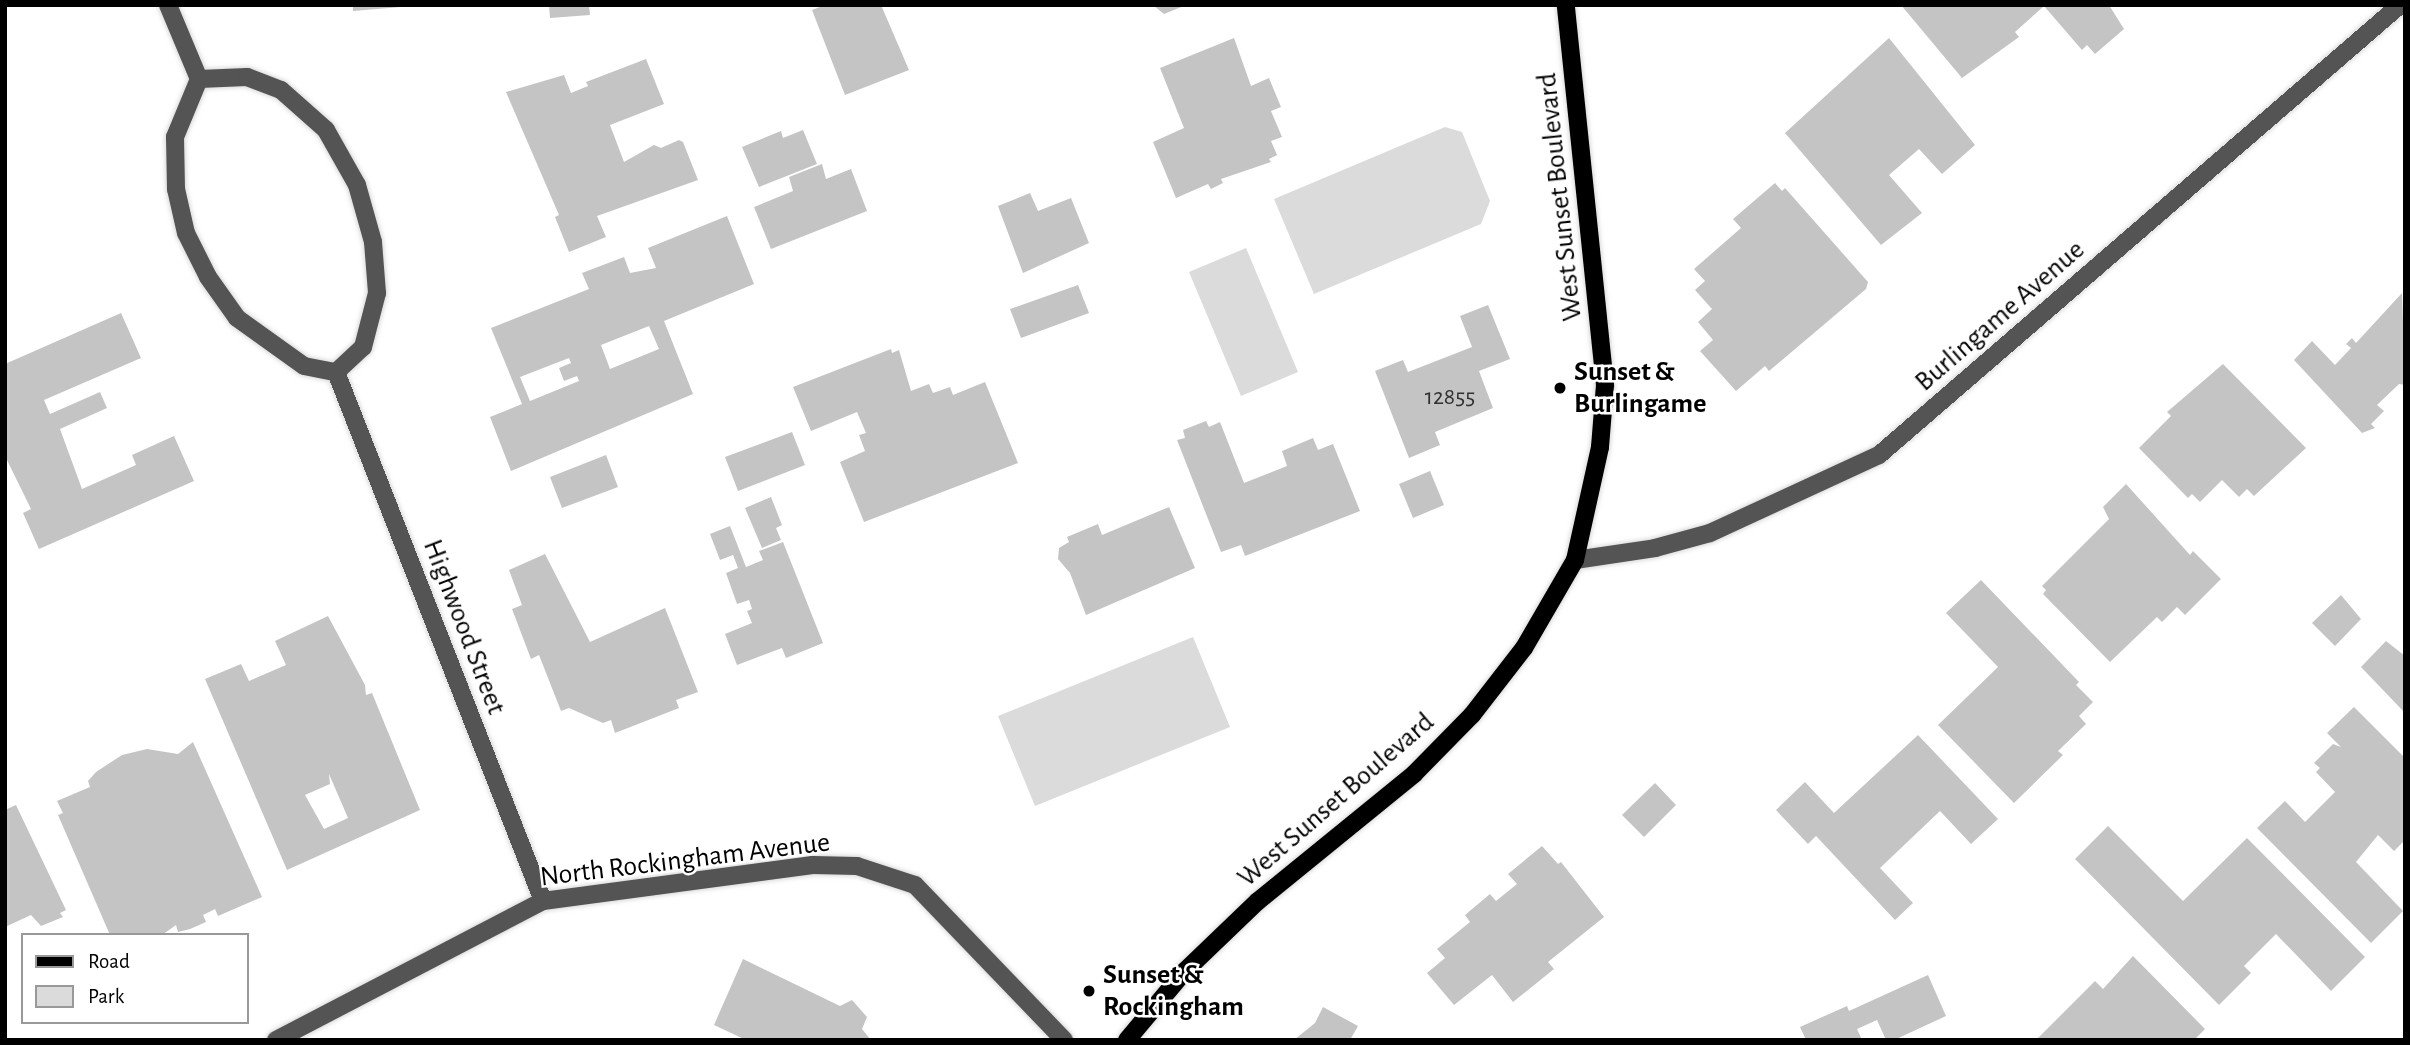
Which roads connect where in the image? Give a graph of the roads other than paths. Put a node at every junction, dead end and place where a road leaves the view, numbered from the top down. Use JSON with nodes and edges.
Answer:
{"nodes":[{"id":1,"x":168,"y":5,"type":"edge"},
{"id":2,"x":1566,"y":5,"type":"edge"},
{"id":3,"x":2400,"y":5,"type":"edge"},
{"id":4,"x":200,"y":79,"type":"junction"},
{"id":5,"x":336,"y":372,"type":"junction"},
{"id":6,"x":1575,"y":561,"type":"junction"},
{"id":7,"x":543,"y":901,"type":"junction"},
{"id":8,"x":276,"y":1040,"type":"edge"},
{"id":9,"x":1064,"y":1040,"type":"edge"},
{"id":10,"x":1128,"y":1040,"type":"edge"}],
"edges":[{"from":1,"to":4,"type":"street"},
{"from":2,"to":6,"type":"main road","name":"West Sunset Boulevard"},
{"from":3,"to":6,"type":"street","name":"Burlingame Avenue"},
{"from":4,"to":5,"type":"street"},
{"from":4,"to":5,"type":"street"},
{"from":5,"to":7,"type":"street","name":"Highwood Street"},
{"from":6,"to":10,"type":"main road","name":"West Sunset Boulevard"},
{"from":7,"to":8,"type":"street","name":"North Rockingham Avenue"},
{"from":7,"to":9,"type":"street","name":"North Rockingham Avenue"}]}
